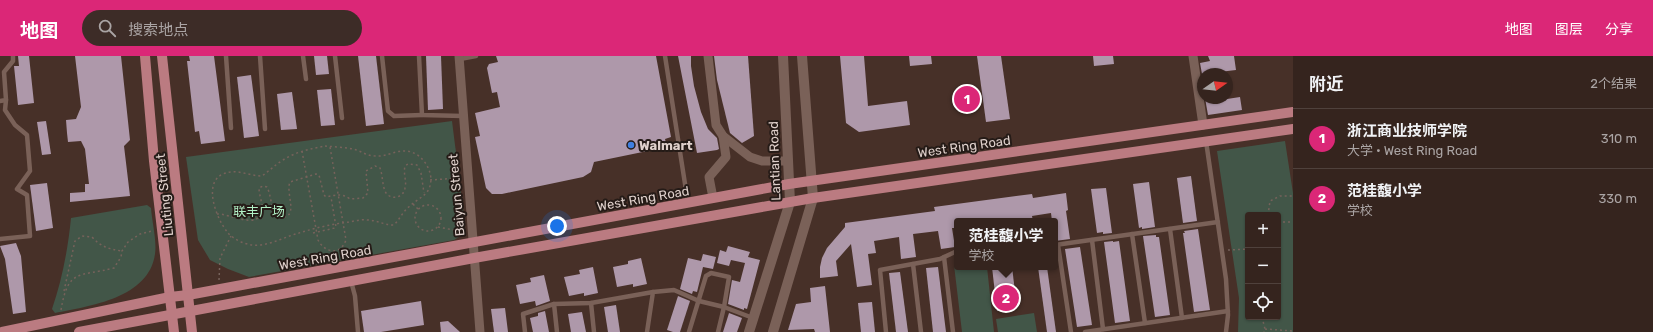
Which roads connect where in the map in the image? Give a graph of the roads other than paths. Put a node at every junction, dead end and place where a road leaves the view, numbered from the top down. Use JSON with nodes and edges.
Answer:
{"nodes":[{"id":1,"x":13,"y":56,"type":"edge"},
{"id":2,"x":146,"y":56,"type":"edge"},
{"id":3,"x":162,"y":56,"type":"edge"},
{"id":4,"x":226,"y":56,"type":"edge"},
{"id":5,"x":260,"y":56,"type":"edge"},
{"id":6,"x":303,"y":56,"type":"edge"},
{"id":7,"x":335,"y":56,"type":"edge"},
{"id":8,"x":382,"y":56,"type":"edge"},
{"id":9,"x":419,"y":56,"type":"edge"},
{"id":10,"x":476,"y":56,"type":"edge"},
{"id":11,"x":665,"y":56,"type":"edge"},
{"id":12,"x":708,"y":56,"type":"edge"},
{"id":13,"x":783,"y":56,"type":"edge"},
{"id":14,"x":802,"y":56,"type":"edge"},
{"id":15,"x":1193,"y":56,"type":"edge"},
{"id":16,"x":459,"y":58,"type":"edge"},
{"id":17,"x":306,"y":79,"type":"dead end"},
{"id":18,"x":6,"y":100,"type":"junction"},
{"id":19,"x":0,"y":101,"type":"edge"},
{"id":20,"x":1293,"y":112,"type":"edge"},
{"id":21,"x":422,"y":115,"type":"junction"},
{"id":22,"x":463,"y":116,"type":"junction"},
{"id":23,"x":342,"y":118,"type":"dead end"},
{"id":24,"x":1203,"y":125,"type":"junction"},
{"id":25,"x":231,"y":128,"type":"dead end"},
{"id":26,"x":265,"y":129,"type":"dead end"},
{"id":27,"x":1293,"y":129,"type":"edge"},
{"id":28,"x":723,"y":136,"type":"junction"},
{"id":29,"x":1206,"y":141,"type":"junction"},
{"id":30,"x":788,"y":161,"type":"junction"},
{"id":31,"x":812,"y":181,"type":"junction"},
{"id":32,"x":789,"y":184,"type":"junction"},
{"id":33,"x":713,"y":198,"type":"junction"},
{"id":34,"x":813,"y":198,"type":"junction"},
{"id":35,"x":790,"y":202,"type":"junction"},
{"id":36,"x":688,"y":203,"type":"junction"},
{"id":37,"x":1218,"y":222,"type":"junction"},
{"id":38,"x":1170,"y":229,"type":"junction"},
{"id":39,"x":1132,"y":234,"type":"junction"},
{"id":40,"x":473,"y":237,"type":"junction"},
{"id":41,"x":0,"y":240,"type":"edge"},
{"id":42,"x":1092,"y":240,"type":"junction"},
{"id":43,"x":1058,"y":245,"type":"edge"},
{"id":44,"x":1058,"y":251,"type":"edge"},
{"id":45,"x":954,"y":252,"type":"edge"},
{"id":46,"x":944,"y":257,"type":"junction"},
{"id":47,"x":474,"y":258,"type":"junction"},
{"id":48,"x":913,"y":264,"type":"junction"},
{"id":49,"x":351,"y":281,"type":"junction"},
{"id":50,"x":653,"y":292,"type":"junction"},
{"id":51,"x":188,"y":295,"type":"junction"},
{"id":52,"x":170,"y":297,"type":"junction"},
{"id":53,"x":698,"y":301,"type":"junction"},
{"id":54,"x":591,"y":303,"type":"junction"},
{"id":55,"x":554,"y":304,"type":"junction"},
{"id":56,"x":724,"y":308,"type":"junction"},
{"id":57,"x":190,"y":310,"type":"junction"},
{"id":58,"x":1228,"y":311,"type":"junction"},
{"id":59,"x":172,"y":315,"type":"junction"},
{"id":60,"x":754,"y":318,"type":"junction"},
{"id":61,"x":1182,"y":318,"type":"junction"},
{"id":62,"x":1145,"y":323,"type":"junction"},
{"id":63,"x":1103,"y":329,"type":"junction"},
{"id":64,"x":2,"y":332,"type":"edge"},
{"id":65,"x":79,"y":332,"type":"edge"},
{"id":66,"x":174,"y":332,"type":"edge"},
{"id":67,"x":192,"y":332,"type":"edge"},
{"id":68,"x":358,"y":332,"type":"edge"},
{"id":69,"x":480,"y":332,"type":"edge"},
{"id":70,"x":525,"y":332,"type":"edge"},
{"id":71,"x":557,"y":332,"type":"edge"},
{"id":72,"x":594,"y":332,"type":"edge"},
{"id":73,"x":647,"y":332,"type":"edge"},
{"id":74,"x":689,"y":332,"type":"edge"},
{"id":75,"x":718,"y":332,"type":"edge"},
{"id":76,"x":749,"y":332,"type":"edge"},
{"id":77,"x":773,"y":332,"type":"edge"},
{"id":78,"x":886,"y":332,"type":"edge"},
{"id":79,"x":921,"y":332,"type":"edge"},
{"id":80,"x":953,"y":332,"type":"edge"},
{"id":81,"x":1071,"y":332,"type":"edge"},
{"id":82,"x":1085,"y":332,"type":"edge"},
{"id":83,"x":1226,"y":332,"type":"edge"}],
"edges":[{"from":1,"to":18,"type":"lane"},
{"from":2,"to":52,"type":"main road","name":"Liuting Street"},
{"from":3,"to":51,"type":"main road","name":"Liuting Street"},
{"from":4,"to":25,"type":"lane"},
{"from":5,"to":26,"type":"lane"},
{"from":6,"to":17,"type":"lane"},
{"from":7,"to":23,"type":"lane"},
{"from":8,"to":21,"type":"lane"},
{"from":9,"to":21,"type":"lane"},
{"from":10,"to":16,"type":"lane"},
{"from":11,"to":36,"type":"lane"},
{"from":12,"to":28,"type":"street"},
{"from":13,"to":30,"type":"street","name":"Lantian Road"},
{"from":14,"to":31,"type":"street"},
{"from":15,"to":24,"type":"street"},
{"from":16,"to":22,"type":"street","name":"Baiyun Street"},
{"from":18,"to":19,"type":"lane"},
{"from":18,"to":41,"type":"lane"},
{"from":20,"to":24,"type":"main road","name":"West Ring Road"},
{"from":21,"to":22,"type":"lane"},
{"from":22,"to":40,"type":"street","name":"Baiyun Street"},
{"from":24,"to":31,"type":"main road","name":"West Ring Road"},
{"from":27,"to":29,"type":"main road"},
{"from":28,"to":30,"type":"street"},
{"from":28,"to":33,"type":"street"},
{"from":29,"to":34,"type":"main road"},
{"from":29,"to":37,"type":"lane"},
{"from":30,"to":32,"type":"street","name":"Lantian Road"},
{"from":31,"to":32,"type":"main road","name":"West Ring Road"},
{"from":31,"to":34,"type":"street"},
{"from":32,"to":33,"type":"main road","name":"West Ring Road"},
{"from":32,"to":35,"type":"street","name":"Lantian Road"},
{"from":33,"to":36,"type":"main road","name":"West Ring Road"},
{"from":34,"to":35,"type":"main road"},
{"from":34,"to":77,"type":"street"},
{"from":35,"to":47,"type":"main road"},
{"from":35,"to":60,"type":"street","name":"Lantian Road"},
{"from":36,"to":40,"type":"main road","name":"West Ring Road"},
{"from":37,"to":38,"type":"lane"},
{"from":37,"to":58,"type":"lane"},
{"from":38,"to":39,"type":"lane"},
{"from":38,"to":61,"type":"lane"},
{"from":39,"to":42,"type":"lane"},
{"from":39,"to":62,"type":"lane"},
{"from":40,"to":47,"type":"street","name":"Baiyun Street"},
{"from":40,"to":51,"type":"main road","name":"West Ring Road"},
{"from":42,"to":43,"type":"lane"},
{"from":42,"to":63,"type":"lane"},
{"from":44,"to":81,"type":"lane"},
{"from":45,"to":46,"type":"lane"},
{"from":46,"to":48,"type":"lane"},
{"from":46,"to":80,"type":"lane"},
{"from":47,"to":49,"type":"main road"},
{"from":47,"to":69,"type":"street","name":"Baiyun Street"},
{"from":48,"to":78,"type":"lane"},
{"from":48,"to":79,"type":"lane"},
{"from":49,"to":57,"type":"main road"},
{"from":49,"to":68,"type":"lane"},
{"from":50,"to":53,"type":"lane"},
{"from":50,"to":54,"type":"lane"},
{"from":50,"to":73,"type":"lane"},
{"from":51,"to":52,"type":"main road","name":"West Ring Road"},
{"from":51,"to":57,"type":"main road","name":"Liuting Street"},
{"from":52,"to":59,"type":"main road","name":"Liuting Street"},
{"from":52,"to":64,"type":"main road","name":"West Ring Road"},
{"from":53,"to":56,"type":"lane"},
{"from":53,"to":56,"type":"lane"},
{"from":53,"to":74,"type":"lane"},
{"from":54,"to":55,"type":"lane"},
{"from":54,"to":72,"type":"lane"},
{"from":55,"to":70,"type":"lane"},
{"from":55,"to":71,"type":"lane"},
{"from":56,"to":60,"type":"lane"},
{"from":56,"to":75,"type":"lane"},
{"from":57,"to":59,"type":"main road"},
{"from":57,"to":67,"type":"main road","name":"Liuting Street"},
{"from":58,"to":61,"type":"lane"},
{"from":58,"to":83,"type":"lane"},
{"from":59,"to":65,"type":"main road"},
{"from":59,"to":66,"type":"main road","name":"Liuting Street"},
{"from":60,"to":76,"type":"street","name":"Lantian Road"},
{"from":61,"to":62,"type":"lane"},
{"from":62,"to":63,"type":"lane"},
{"from":63,"to":82,"type":"lane"}]}
